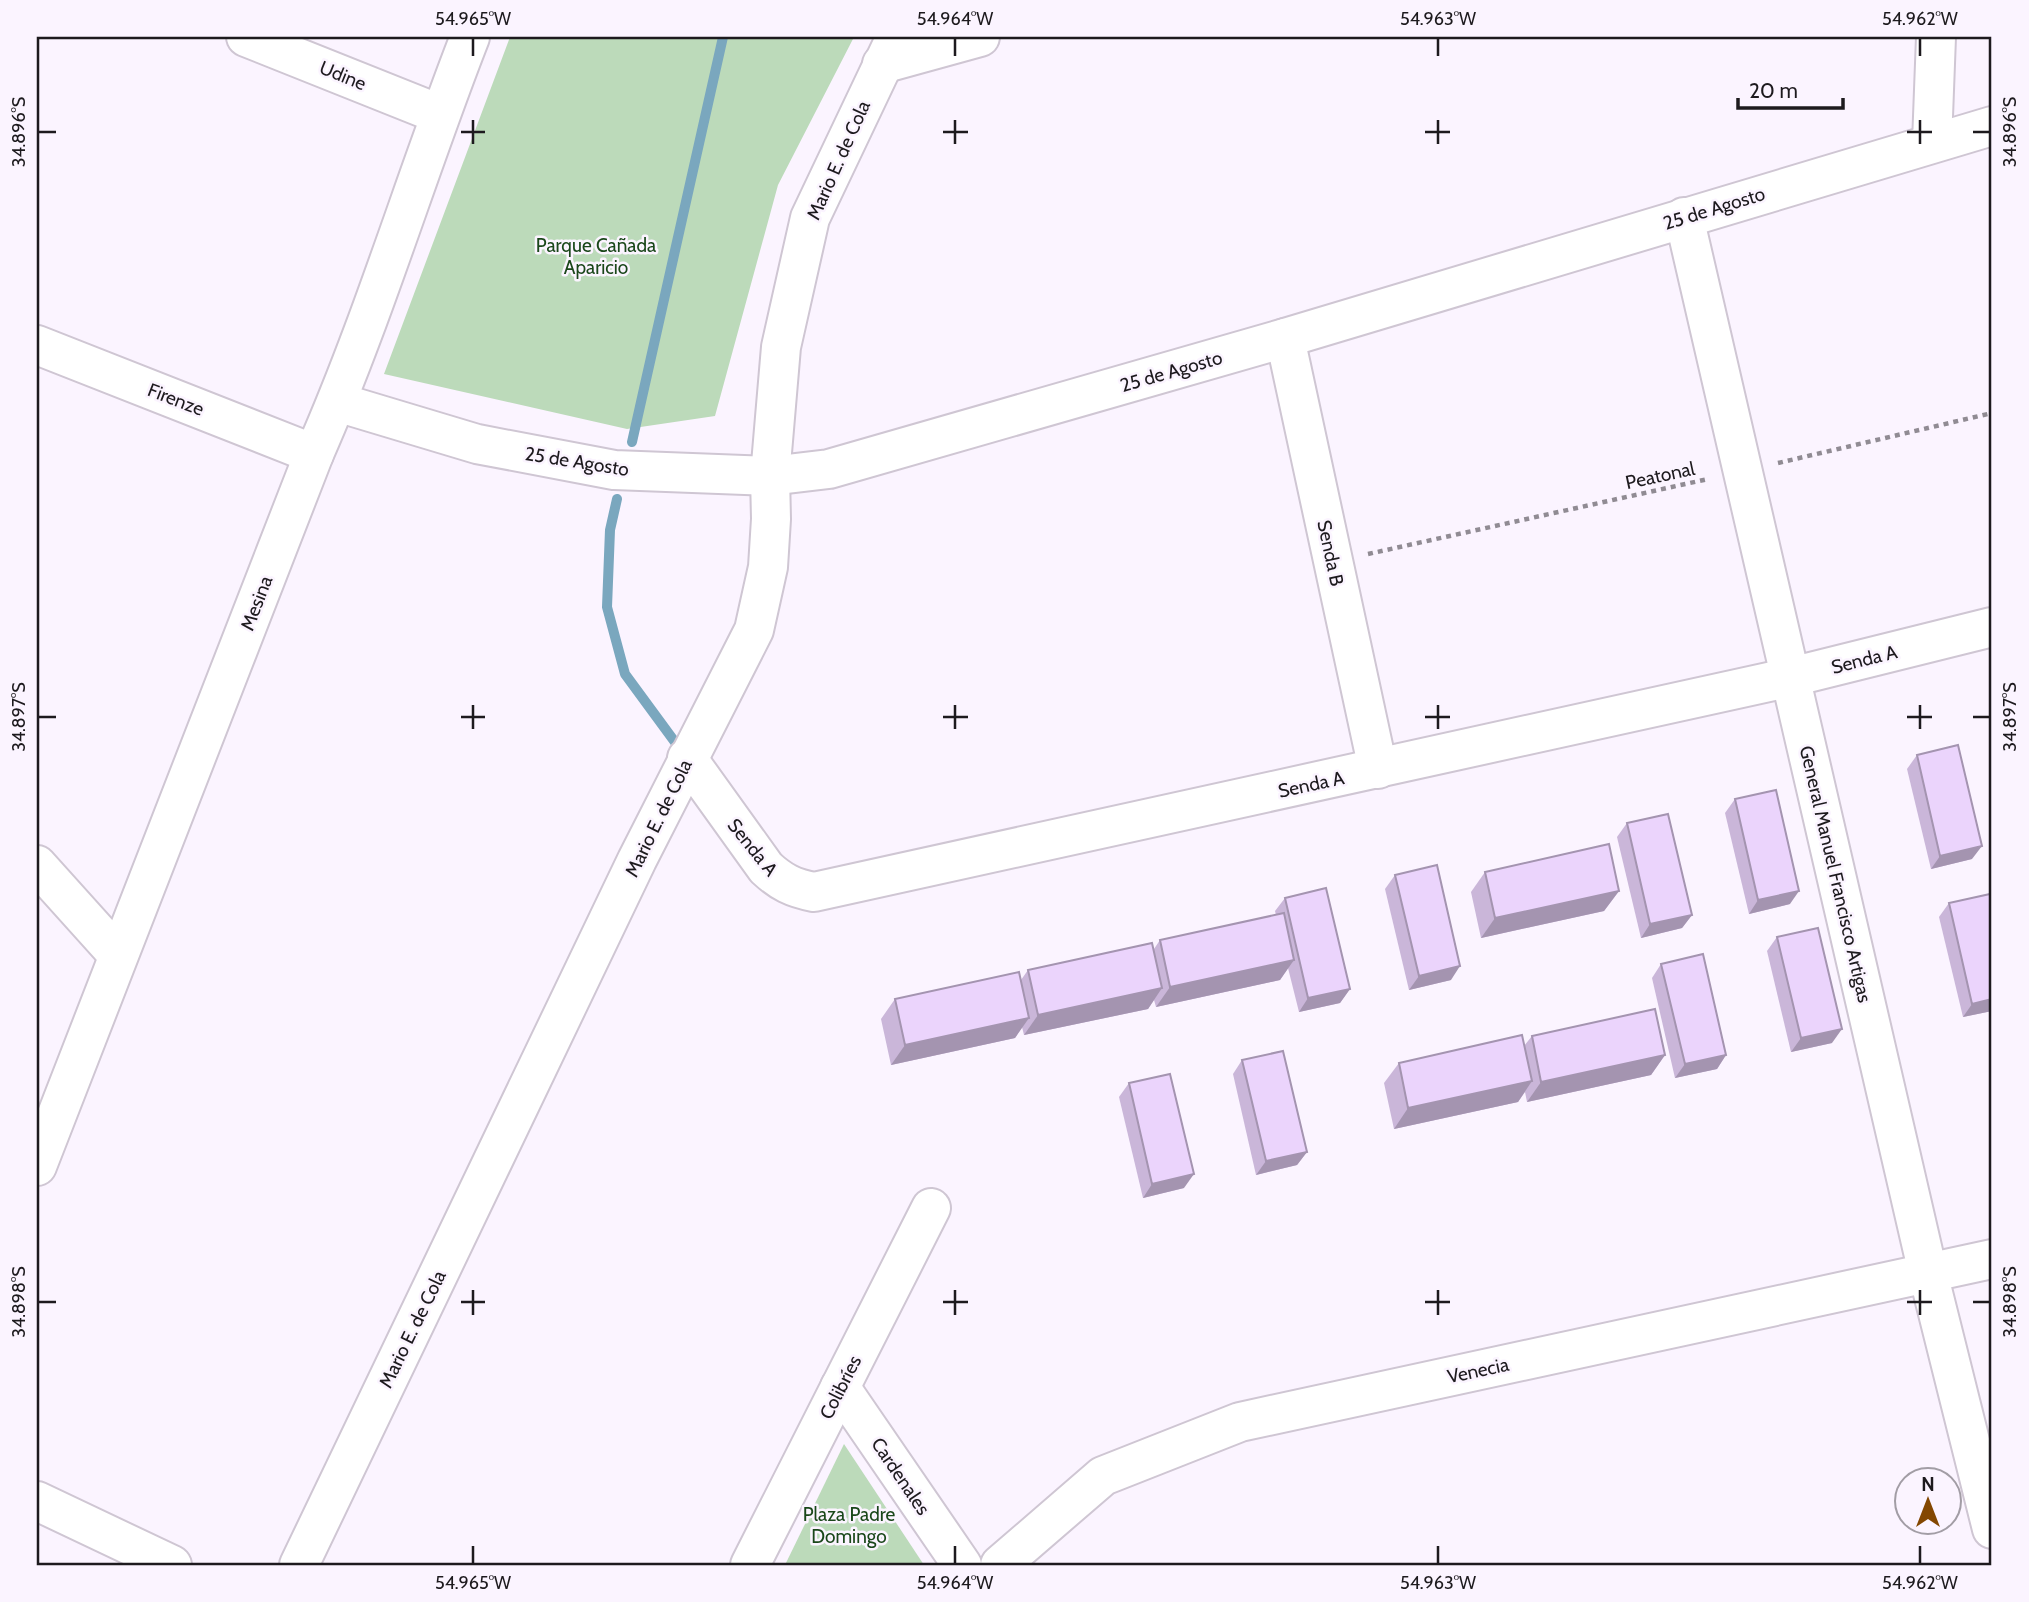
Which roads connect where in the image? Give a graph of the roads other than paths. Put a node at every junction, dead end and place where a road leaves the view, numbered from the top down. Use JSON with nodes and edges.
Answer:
{"nodes":[{"id":1,"x":246,"y":37,"type":"edge"},
{"id":2,"x":470,"y":37,"type":"edge"},
{"id":3,"x":979,"y":37,"type":"edge"},
{"id":4,"x":1936,"y":37,"type":"edge"},
{"id":5,"x":889,"y":50,"type":"edge"},
{"id":6,"x":439,"y":114,"type":"junction"},
{"id":7,"x":1992,"y":126,"type":"edge"},
{"id":8,"x":1932,"y":144,"type":"junction"},
{"id":9,"x":1684,"y":217,"type":"junction"},
{"id":10,"x":1285,"y":338,"type":"junction"},
{"id":11,"x":37,"y":345,"type":"edge"},
{"id":12,"x":337,"y":402,"type":"junction"},
{"id":13,"x":314,"y":454,"type":"junction"},
{"id":14,"x":770,"y":476,"type":"junction"},
{"id":15,"x":1992,"y":627,"type":"edge"},
{"id":16,"x":1790,"y":677,"type":"junction"},
{"id":17,"x":687,"y":758,"type":"junction"},
{"id":18,"x":1378,"y":769,"type":"junction"},
{"id":19,"x":37,"y":866,"type":"edge"},
{"id":20,"x":118,"y":955,"type":"junction"},
{"id":21,"x":37,"y":1166,"type":"edge"},
{"id":22,"x":931,"y":1208,"type":"dead end"},
{"id":23,"x":1992,"y":1259,"type":"edge"},
{"id":24,"x":1928,"y":1273,"type":"junction"},
{"id":25,"x":840,"y":1387,"type":"junction"},
{"id":26,"x":37,"y":1501,"type":"edge"},
{"id":27,"x":1992,"y":1529,"type":"edge"},
{"id":28,"x":172,"y":1565,"type":"edge"},
{"id":29,"x":299,"y":1565,"type":"edge"},
{"id":30,"x":750,"y":1565,"type":"edge"},
{"id":31,"x":962,"y":1565,"type":"edge"},
{"id":32,"x":1000,"y":1565,"type":"edge"}],
"edges":[{"from":1,"to":6,"type":"street","name":"Udine"},
{"from":2,"to":6,"type":"street","name":"Mesina"},
{"from":3,"to":5,"type":"street"},
{"from":4,"to":8,"type":"street"},
{"from":5,"to":14,"type":"street","name":"Mario E. de Cola"},
{"from":6,"to":12,"type":"street","name":"Mesina"},
{"from":7,"to":8,"type":"street","name":"25 de Agosto"},
{"from":8,"to":9,"type":"street","name":"25 de Agosto"},
{"from":9,"to":10,"type":"street","name":"25 de Agosto"},
{"from":9,"to":16,"type":"street","name":"General Manuel Francisco Artigas"},
{"from":10,"to":14,"type":"street","name":"25 de Agosto"},
{"from":10,"to":18,"type":"street","name":"Senda B"},
{"from":11,"to":13,"type":"street","name":"Firenze"},
{"from":12,"to":13,"type":"street","name":"Mesina"},
{"from":12,"to":14,"type":"street","name":"25 de Agosto"},
{"from":13,"to":20,"type":"street","name":"Mesina"},
{"from":14,"to":17,"type":"street","name":"Mario E. de Cola"},
{"from":15,"to":16,"type":"street","name":"Senda A"},
{"from":16,"to":18,"type":"street","name":"Senda A"},
{"from":16,"to":24,"type":"street","name":"General Manuel Francisco Artigas"},
{"from":17,"to":18,"type":"street","name":"Senda A"},
{"from":17,"to":29,"type":"street","name":"Mario E. de Cola"},
{"from":19,"to":20,"type":"street"},
{"from":20,"to":21,"type":"street","name":"Mesina"},
{"from":22,"to":25,"type":"street","name":"Colibríes"},
{"from":23,"to":24,"type":"street","name":"Venecia"},
{"from":24,"to":27,"type":"street","name":"General Manuel Francisco Artigas"},
{"from":24,"to":32,"type":"street","name":"Venecia"},
{"from":25,"to":30,"type":"street","name":"Colibríes"},
{"from":25,"to":31,"type":"street","name":"Cardenales"},
{"from":26,"to":28,"type":"street"}]}
